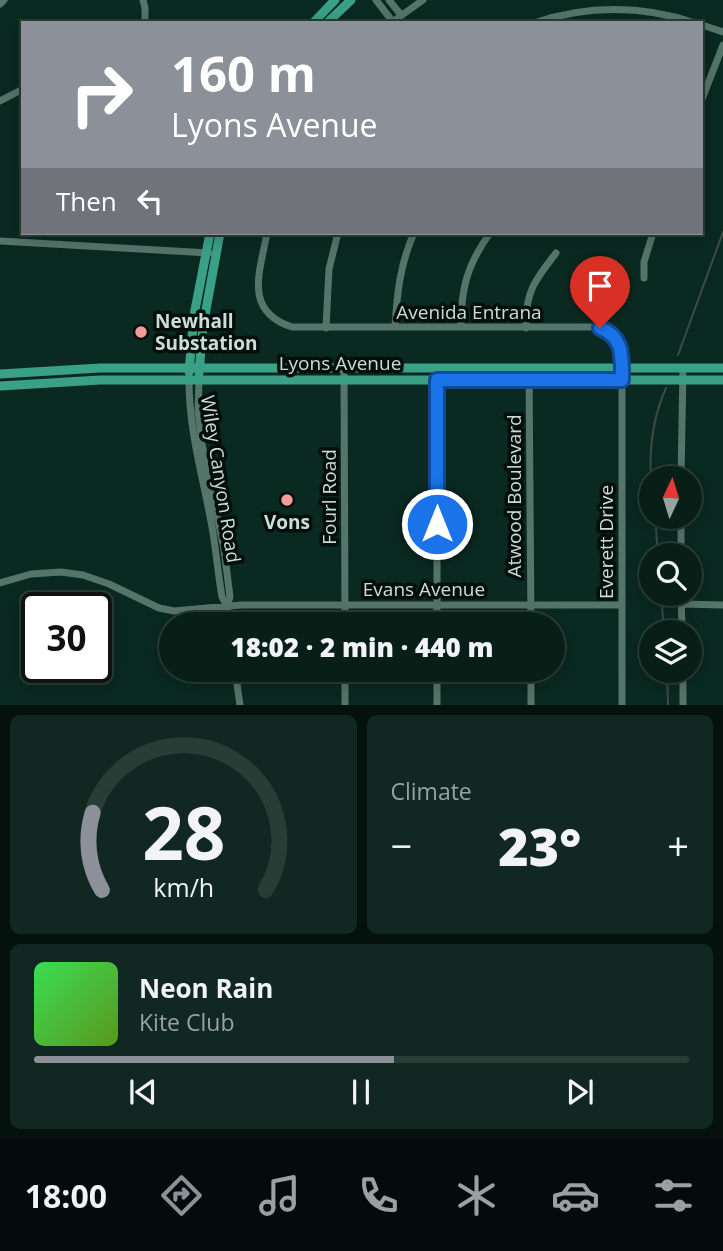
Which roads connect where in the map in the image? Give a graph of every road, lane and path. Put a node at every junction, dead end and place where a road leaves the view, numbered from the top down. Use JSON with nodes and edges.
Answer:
{"nodes":[{"id":1,"x":4,"y":0,"type":"edge"},
{"id":2,"x":142,"y":0,"type":"edge"},
{"id":3,"x":335,"y":0,"type":"edge"},
{"id":4,"x":351,"y":0,"type":"edge"},
{"id":5,"x":376,"y":0,"type":"edge"},
{"id":6,"x":389,"y":0,"type":"edge"},
{"id":7,"x":423,"y":0,"type":"edge"},
{"id":8,"x":0,"y":4,"type":"edge"},
{"id":9,"x":401,"y":15,"type":"junction"},
{"id":10,"x":145,"y":21,"type":"edge"},
{"id":11,"x":315,"y":21,"type":"edge"},
{"id":12,"x":329,"y":21,"type":"edge"},
{"id":13,"x":391,"y":21,"type":"edge"},
{"id":14,"x":393,"y":21,"type":"edge"},
{"id":15,"x":539,"y":21,"type":"edge"},
{"id":16,"x":690,"y":21,"type":"edge"},
{"id":17,"x":703,"y":25,"type":"edge"},
{"id":18,"x":723,"y":32,"type":"edge"},
{"id":19,"x":723,"y":45,"type":"edge"},
{"id":20,"x":21,"y":90,"type":"edge"},
{"id":21,"x":703,"y":93,"type":"edge"},
{"id":22,"x":0,"y":101,"type":"edge"},
{"id":23,"x":23,"y":235,"type":"edge"},
{"id":24,"x":210,"y":235,"type":"edge"},
{"id":25,"x":219,"y":235,"type":"edge"},
{"id":26,"x":267,"y":235,"type":"edge"},
{"id":27,"x":338,"y":235,"type":"edge"},
{"id":28,"x":413,"y":235,"type":"edge"},
{"id":29,"x":489,"y":235,"type":"edge"},
{"id":30,"x":652,"y":235,"type":"edge"},
{"id":31,"x":0,"y":241,"type":"edge"},
{"id":32,"x":23,"y":242,"type":"junction"},
{"id":33,"x":556,"y":253,"type":"dead end"},
{"id":34,"x":211,"y":254,"type":"junction"},
{"id":35,"x":644,"y":278,"type":"dead end"},
{"id":36,"x":396,"y":327,"type":"junction"},
{"id":37,"x":461,"y":327,"type":"junction"},
{"id":38,"x":326,"y":328,"type":"junction"},
{"id":39,"x":526,"y":328,"type":"junction"},
{"id":40,"x":330,"y":368,"type":"junction"},
{"id":41,"x":344,"y":368,"type":"junction"},
{"id":42,"x":437,"y":368,"type":"junction"},
{"id":43,"x":530,"y":368,"type":"junction"},
{"id":44,"x":622,"y":368,"type":"junction"},
{"id":45,"x":683,"y":368,"type":"junction"},
{"id":46,"x":723,"y":368,"type":"edge"},
{"id":47,"x":194,"y":369,"type":"junction"},
{"id":48,"x":0,"y":374,"type":"edge"},
{"id":49,"x":286,"y":380,"type":"junction"},
{"id":50,"x":344,"y":380,"type":"junction"},
{"id":51,"x":437,"y":380,"type":"junction"},
{"id":52,"x":530,"y":380,"type":"junction"},
{"id":53,"x":622,"y":380,"type":"junction"},
{"id":54,"x":723,"y":380,"type":"edge"},
{"id":55,"x":194,"y":381,"type":"junction"},
{"id":56,"x":682,"y":381,"type":"junction"},
{"id":57,"x":0,"y":386,"type":"edge"},
{"id":58,"x":681,"y":466,"type":"edge"},
{"id":59,"x":214,"y":514,"type":"junction"},
{"id":60,"x":225,"y":560,"type":"junction"},
{"id":61,"x":216,"y":561,"type":"junction"},
{"id":62,"x":223,"y":579,"type":"junction"},
{"id":63,"x":1,"y":580,"type":"edge"},
{"id":64,"x":702,"y":604,"type":"edge"},
{"id":65,"x":345,"y":605,"type":"junction"},
{"id":66,"x":437,"y":605,"type":"junction"},
{"id":67,"x":531,"y":605,"type":"junction"},
{"id":68,"x":723,"y":605,"type":"edge"},
{"id":69,"x":227,"y":606,"type":"junction"},
{"id":70,"x":622,"y":606,"type":"junction"},
{"id":71,"x":228,"y":612,"type":"edge"},
{"id":72,"x":345,"y":612,"type":"edge"},
{"id":73,"x":437,"y":612,"type":"edge"},
{"id":74,"x":531,"y":612,"type":"edge"},
{"id":75,"x":237,"y":682,"type":"edge"},
{"id":76,"x":345,"y":682,"type":"edge"},
{"id":77,"x":437,"y":682,"type":"edge"},
{"id":78,"x":531,"y":682,"type":"edge"},
{"id":79,"x":683,"y":683,"type":"edge"},
{"id":80,"x":240,"y":705,"type":"edge"},
{"id":81,"x":345,"y":705,"type":"edge"},
{"id":82,"x":438,"y":705,"type":"edge"},
{"id":83,"x":531,"y":705,"type":"edge"},
{"id":84,"x":622,"y":705,"type":"edge"},
{"id":85,"x":683,"y":705,"type":"edge"}],
"edges":[{"from":1,"to":8,"type":"street"},
{"from":2,"to":10,"type":"street"},
{"from":3,"to":11,"type":"main road"},
{"from":4,"to":12,"type":"main road"},
{"from":5,"to":13,"type":"street"},
{"from":6,"to":9,"type":"street"},
{"from":7,"to":9,"type":"street"},
{"from":9,"to":14,"type":"street"},
{"from":15,"to":16,"type":"street"},
{"from":17,"to":18,"type":"street"},
{"from":19,"to":21,"type":"street"},
{"from":20,"to":22,"type":"street"},
{"from":23,"to":32,"type":"street"},
{"from":24,"to":34,"type":"main road","name":"Wiley Canyon Road"},
{"from":25,"to":34,"type":"main road","name":"Wiley Canyon Road"},
{"from":26,"to":38,"type":"street","name":"Avenida Entrana"},
{"from":27,"to":38,"type":"street"},
{"from":28,"to":36,"type":"street"},
{"from":29,"to":37,"type":"street"},
{"from":30,"to":35,"type":"street"},
{"from":31,"to":32,"type":"street"},
{"from":32,"to":34,"type":"street"},
{"from":33,"to":39,"type":"street"},
{"from":34,"to":47,"type":"main road","name":"Wiley Canyon Road"},
{"from":36,"to":37,"type":"street","name":"Avenida Entrana"},
{"from":36,"to":38,"type":"street","name":"Avenida Entrana"},
{"from":37,"to":39,"type":"street","name":"Avenida Entrana"},
{"from":39,"to":44,"type":"street","name":"Avenida Entrana"},
{"from":40,"to":41,"type":"main road","name":"Lyons Avenue"},
{"from":40,"to":47,"type":"main road","name":"Lyons Avenue"},
{"from":40,"to":49,"type":"main road"},
{"from":41,"to":42,"type":"main road","name":"Lyons Avenue"},
{"from":41,"to":50,"type":"street","name":"Fourl Road"},
{"from":42,"to":43,"type":"main road","name":"Lyons Avenue"},
{"from":42,"to":51,"type":"street"},
{"from":43,"to":44,"type":"main road","name":"Lyons Avenue"},
{"from":43,"to":52,"type":"street","name":"Atwood Boulevard"},
{"from":44,"to":45,"type":"main road","name":"Lyons Avenue"},
{"from":44,"to":53,"type":"street","name":"Avenida Entrana"},
{"from":45,"to":46,"type":"main road","name":"Lyons Avenue"},
{"from":45,"to":56,"type":"street"},
{"from":47,"to":48,"type":"main road","name":"Lyons Avenue"},
{"from":47,"to":55,"type":"main road","name":"Wiley Canyon Road"},
{"from":49,"to":50,"type":"main road","name":"Lyons Avenue"},
{"from":49,"to":55,"type":"main road","name":"Lyons Avenue"},
{"from":50,"to":51,"type":"main road","name":"Lyons Avenue"},
{"from":50,"to":65,"type":"street","name":"Fourl Road"},
{"from":51,"to":52,"type":"main road","name":"Lyons Avenue"},
{"from":51,"to":66,"type":"street"},
{"from":52,"to":53,"type":"main road","name":"Lyons Avenue"},
{"from":52,"to":67,"type":"street","name":"Atwood Boulevard"},
{"from":53,"to":56,"type":"main road","name":"Lyons Avenue"},
{"from":53,"to":70,"type":"street","name":"Everett Drive"},
{"from":54,"to":56,"type":"main road","name":"Lyons Avenue"},
{"from":55,"to":57,"type":"main road","name":"Lyons Avenue"},
{"from":55,"to":59,"type":"street","name":"Wiley Canyon Road"},
{"from":56,"to":58,"type":"street"},
{"from":59,"to":60,"type":"street","name":"Wiley Canyon Road"},
{"from":59,"to":61,"type":"street","name":"Wiley Canyon Road"},
{"from":60,"to":61,"type":"street"},
{"from":60,"to":62,"type":"street","name":"Wiley Canyon Road"},
{"from":61,"to":62,"type":"street","name":"Wiley Canyon Road"},
{"from":62,"to":69,"type":"street","name":"Wiley Canyon Road"},
{"from":63,"to":69,"type":"street","name":"Evans Avenue"},
{"from":64,"to":68,"type":"street"},
{"from":65,"to":66,"type":"street","name":"Evans Avenue"},
{"from":65,"to":69,"type":"street","name":"Evans Avenue"},
{"from":65,"to":72,"type":"street","name":"Fourl Road"},
{"from":66,"to":67,"type":"street","name":"Evans Avenue"},
{"from":66,"to":73,"type":"street"},
{"from":67,"to":70,"type":"street","name":"Evans Avenue"},
{"from":67,"to":74,"type":"street","name":"Atwood Boulevard"},
{"from":69,"to":71,"type":"street","name":"Wiley Canyon Road"},
{"from":70,"to":84,"type":"street","name":"Everett Drive"},
{"from":75,"to":80,"type":"street"},
{"from":76,"to":81,"type":"street"},
{"from":77,"to":82,"type":"street"},
{"from":78,"to":83,"type":"street"},
{"from":79,"to":85,"type":"street"}]}
